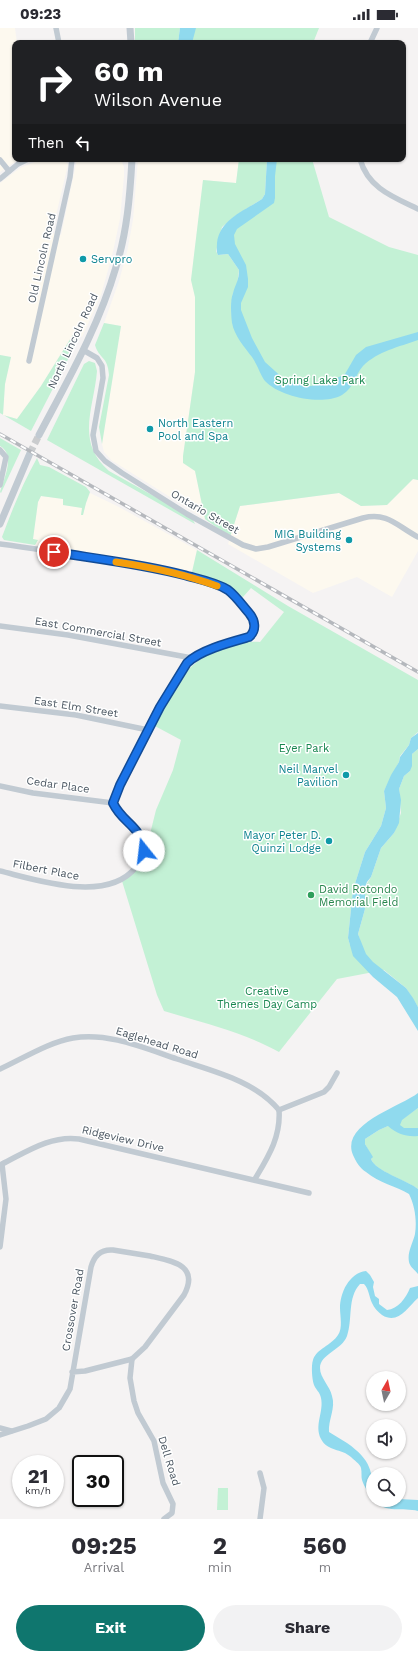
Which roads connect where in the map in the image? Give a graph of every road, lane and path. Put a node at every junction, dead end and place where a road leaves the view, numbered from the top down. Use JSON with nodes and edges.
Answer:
{"nodes":[{"id":1,"x":56,"y":28,"type":"edge"},
{"id":2,"x":130,"y":28,"type":"edge"},
{"id":3,"x":377,"y":28,"type":"edge"},
{"id":4,"x":58,"y":40,"type":"edge"},
{"id":5,"x":130,"y":40,"type":"edge"},
{"id":6,"x":371,"y":40,"type":"edge"},
{"id":7,"x":0,"y":160,"type":"edge"},
{"id":8,"x":23,"y":162,"type":"edge"},
{"id":9,"x":72,"y":162,"type":"edge"},
{"id":10,"x":132,"y":162,"type":"edge"},
{"id":11,"x":361,"y":162,"type":"edge"},
{"id":12,"x":9,"y":171,"type":"junction"},
{"id":13,"x":0,"y":179,"type":"edge"},
{"id":14,"x":418,"y":209,"type":"edge"},
{"id":15,"x":84,"y":350,"type":"junction"},
{"id":16,"x":29,"y":361,"type":"dead end"},
{"id":17,"x":39,"y":435,"type":"tunnel mouth"},
{"id":18,"x":0,"y":450,"type":"edge"},
{"id":19,"x":30,"y":454,"type":"tunnel mouth"},
{"id":20,"x":0,"y":485,"type":"edge"},
{"id":21,"x":0,"y":524,"type":"edge"},
{"id":22,"x":418,"y":537,"type":"edge"},
{"id":23,"x":0,"y":544,"type":"edge"},
{"id":24,"x":0,"y":626,"type":"edge"},
{"id":25,"x":192,"y":658,"type":"junction"},
{"id":26,"x":0,"y":706,"type":"edge"},
{"id":27,"x":148,"y":730,"type":"junction"},
{"id":28,"x":0,"y":786,"type":"edge"},
{"id":29,"x":113,"y":803,"type":"junction"},
{"id":30,"x":0,"y":871,"type":"edge"},
{"id":31,"x":0,"y":1069,"type":"edge"},
{"id":32,"x":337,"y":1073,"type":"dead end"},
{"id":33,"x":279,"y":1110,"type":"junction"},
{"id":34,"x":1,"y":1165,"type":"edge"},
{"id":35,"x":255,"y":1179,"type":"junction"},
{"id":36,"x":309,"y":1193,"type":"dead end"},
{"id":37,"x":0,"y":1247,"type":"edge"},
{"id":38,"x":132,"y":1359,"type":"junction"},
{"id":39,"x":72,"y":1372,"type":"junction"},
{"id":40,"x":0,"y":1428,"type":"edge"},
{"id":41,"x":12,"y":1431,"type":"junction"},
{"id":42,"x":0,"y":1435,"type":"edge"},
{"id":43,"x":260,"y":1473,"type":"dead end"},
{"id":44,"x":164,"y":1519,"type":"edge"},
{"id":45,"x":260,"y":1519,"type":"edge"}],
"edges":[{"from":1,"to":4,"type":"street"},
{"from":2,"to":5,"type":"street"},
{"from":3,"to":6,"type":"street"},
{"from":7,"to":12,"type":"street"},
{"from":8,"to":12,"type":"street"},
{"from":9,"to":16,"type":"street","name":"Old Lincoln Road"},
{"from":10,"to":15,"type":"street","name":"North Lincoln Road"},
{"from":11,"to":14,"type":"street"},
{"from":12,"to":13,"type":"street"},
{"from":15,"to":17,"type":"street","name":"North Lincoln Road"},
{"from":15,"to":22,"type":"street","name":"Ontario Street"},
{"from":18,"to":20,"type":"street"},
{"from":19,"to":21,"type":"street"},
{"from":23,"to":25,"type":"street"},
{"from":24,"to":25,"type":"street","name":"East Commercial Street"},
{"from":25,"to":27,"type":"street"},
{"from":26,"to":27,"type":"street","name":"East Elm Street"},
{"from":27,"to":29,"type":"street"},
{"from":28,"to":29,"type":"street","name":"Cedar Place"},
{"from":29,"to":30,"type":"street","name":"Filbert Place"},
{"from":31,"to":33,"type":"street","name":"Eaglehead Road"},
{"from":32,"to":33,"type":"street"},
{"from":33,"to":35,"type":"street"},
{"from":34,"to":35,"type":"street","name":"Ridgeview Drive"},
{"from":34,"to":37,"type":"street","name":"Ridgeview Drive"},
{"from":35,"to":36,"type":"street","name":"Ridgeview Drive"},
{"from":38,"to":39,"type":"street"},
{"from":38,"to":39,"type":"street","name":"Crossover Road"},
{"from":38,"to":44,"type":"street","name":"Dell Road"},
{"from":39,"to":41,"type":"street","name":"Crossover Road"},
{"from":40,"to":41,"type":"street"},
{"from":41,"to":42,"type":"street","name":"Crossover Road"},
{"from":43,"to":45,"type":"street"}]}
